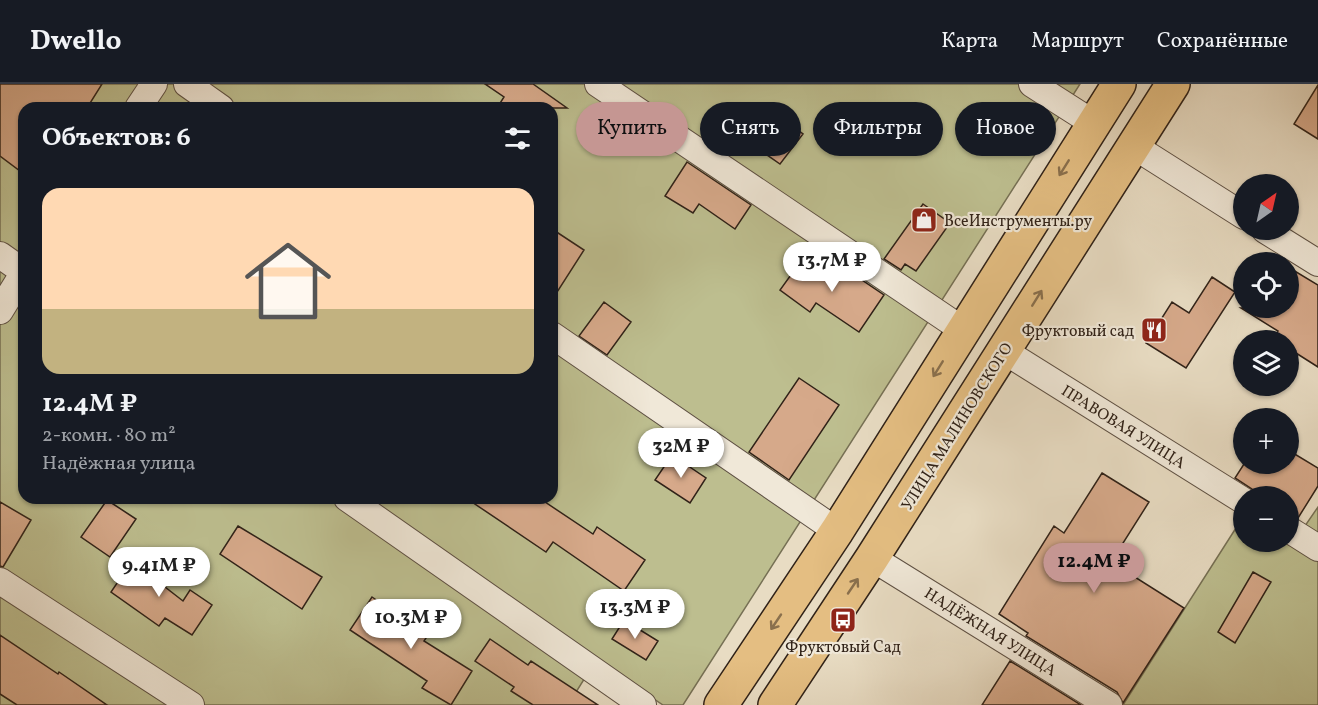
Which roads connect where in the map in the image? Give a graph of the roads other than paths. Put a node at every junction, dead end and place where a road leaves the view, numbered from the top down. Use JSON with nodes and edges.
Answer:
{"nodes":[{"id":1,"x":154,"y":84,"type":"edge"},
{"id":2,"x":186,"y":84,"type":"edge"},
{"id":3,"x":598,"y":84,"type":"edge"},
{"id":4,"x":1032,"y":84,"type":"edge"},
{"id":5,"x":1119,"y":84,"type":"edge"},
{"id":6,"x":1173,"y":84,"type":"edge"},
{"id":7,"x":142,"y":102,"type":"edge"},
{"id":8,"x":212,"y":102,"type":"edge"},
{"id":9,"x":1093,"y":123,"type":"junction"},
{"id":10,"x":1132,"y":145,"type":"junction"},
{"id":11,"x":1233,"y":209,"type":"edge"},
{"id":12,"x":1281,"y":240,"type":"edge"},
{"id":13,"x":0,"y":255,"type":"edge"},
{"id":14,"x":1318,"y":263,"type":"edge"},
{"id":15,"x":18,"y":268,"type":"edge"},
{"id":16,"x":18,"y":282,"type":"edge"},
{"id":17,"x":0,"y":311,"type":"edge"},
{"id":18,"x":963,"y":330,"type":"junction"},
{"id":19,"x":558,"y":339,"type":"edge"},
{"id":20,"x":1004,"y":351,"type":"junction"},
{"id":21,"x":1233,"y":494,"type":"edge"},
{"id":22,"x":356,"y":504,"type":"edge"},
{"id":23,"x":837,"y":531,"type":"junction"},
{"id":24,"x":1299,"y":536,"type":"edge"},
{"id":25,"x":1318,"y":548,"type":"edge"},
{"id":26,"x":872,"y":558,"type":"junction"},
{"id":27,"x":0,"y":581,"type":"edge"},
{"id":28,"x":191,"y":705,"type":"edge"},
{"id":29,"x":643,"y":705,"type":"edge"},
{"id":30,"x":721,"y":705,"type":"edge"},
{"id":31,"x":775,"y":705,"type":"edge"},
{"id":32,"x":1109,"y":705,"type":"edge"}],
"edges":[{"from":1,"to":7,"type":"street"},
{"from":2,"to":8,"type":"street"},
{"from":3,"to":18,"type":"street"},
{"from":4,"to":9,"type":"street"},
{"from":5,"to":9,"type":"highway"},
{"from":6,"to":10,"type":"highway","name":"УЛИЦА МАЛИНОВСКОГО"},
{"from":9,"to":18,"type":"highway","one_way":true},
{"from":10,"to":11,"type":"street"},
{"from":20,"to":10,"type":"highway","name":"УЛИЦА МАЛИНОВСКОГО","one_way":true},
{"from":12,"to":14,"type":"street"},
{"from":13,"to":15,"type":"street"},
{"from":16,"to":17,"type":"street"},
{"from":18,"to":23,"type":"highway","one_way":true},
{"from":19,"to":23,"type":"street"},
{"from":20,"to":21,"type":"street","name":"ПРАВОВАЯ УЛИЦА"},
{"from":20,"to":26,"type":"highway","name":"УЛИЦА МАЛИНОВСКОГО"},
{"from":22,"to":29,"type":"street"},
{"from":23,"to":30,"type":"highway","one_way":true},
{"from":24,"to":25,"type":"street"},
{"from":31,"to":26,"type":"highway","name":"УЛИЦА МАЛИНОВСКОГО","one_way":true},
{"from":26,"to":32,"type":"street","name":"НАДЁЖНАЯ УЛИЦА"},
{"from":27,"to":28,"type":"street"}]}
